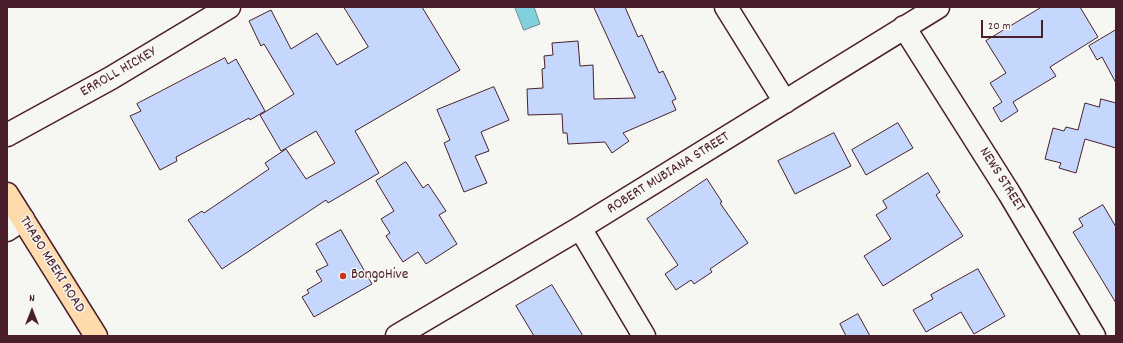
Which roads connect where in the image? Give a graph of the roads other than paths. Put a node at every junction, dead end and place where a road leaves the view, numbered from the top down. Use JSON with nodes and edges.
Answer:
{"nodes":[{"id":1,"x":229,"y":7,"type":"edge"},
{"id":2,"x":726,"y":7,"type":"edge"},
{"id":3,"x":938,"y":7,"type":"edge"},
{"id":4,"x":904,"y":27,"type":"junction"},
{"id":5,"x":785,"y":102,"type":"junction"},
{"id":6,"x":7,"y":135,"type":"edge"},
{"id":7,"x":7,"y":194,"type":"edge"},
{"id":8,"x":15,"y":224,"type":"edge"},
{"id":9,"x":580,"y":228,"type":"junction"},
{"id":10,"x":96,"y":336,"type":"edge"},
{"id":11,"x":397,"y":336,"type":"edge"},
{"id":12,"x":644,"y":336,"type":"edge"},
{"id":13,"x":1094,"y":336,"type":"edge"}],
"edges":[{"from":1,"to":6,"type":"street","name":"ERROLL HICKEY"},
{"from":2,"to":5,"type":"street"},
{"from":3,"to":4,"type":"street","name":"ROBERT MUBIANA STREET"},
{"from":4,"to":5,"type":"street","name":"ROBERT MUBIANA STREET"},
{"from":4,"to":13,"type":"street","name":"NEWS STREET"},
{"from":5,"to":9,"type":"street","name":"ROBERT MUBIANA STREET"},
{"from":7,"to":8,"type":"main road","name":"THABO MBEKI ROAD"},
{"from":8,"to":10,"type":"main road","name":"THABO MBEKI ROAD"},
{"from":9,"to":11,"type":"street","name":"ROBERT MUBIANA STREET"},
{"from":9,"to":12,"type":"street"}]}
